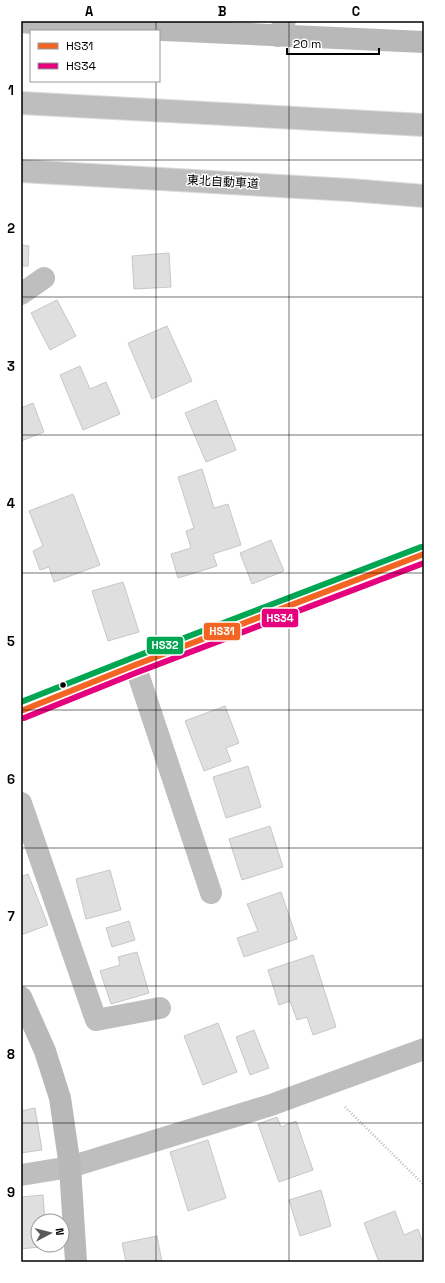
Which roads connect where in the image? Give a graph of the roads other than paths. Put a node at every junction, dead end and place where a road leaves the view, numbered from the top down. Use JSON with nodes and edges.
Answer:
{"nodes":[{"id":1,"x":21,"y":22,"type":"edge"},
{"id":2,"x":281,"y":28,"type":"edge"},
{"id":3,"x":424,"y":42,"type":"edge"},
{"id":4,"x":21,"y":103,"type":"edge"},
{"id":5,"x":424,"y":125,"type":"edge"},
{"id":6,"x":21,"y":171,"type":"edge"},
{"id":7,"x":424,"y":196,"type":"edge"},
{"id":8,"x":44,"y":278,"type":"dead end"},
{"id":9,"x":21,"y":294,"type":"edge"},
{"id":10,"x":424,"y":554,"type":"edge"},
{"id":11,"x":135,"y":665,"type":"junction"},
{"id":12,"x":21,"y":711,"type":"edge"},
{"id":13,"x":21,"y":803,"type":"edge"},
{"id":14,"x":211,"y":893,"type":"dead end"},
{"id":15,"x":21,"y":997,"type":"edge"},
{"id":16,"x":160,"y":1008,"type":"dead end"},
{"id":17,"x":424,"y":1049,"type":"edge"},
{"id":18,"x":70,"y":1167,"type":"junction"},
{"id":19,"x":21,"y":1176,"type":"edge"},
{"id":20,"x":76,"y":1262,"type":"edge"}],
"edges":[{"from":1,"to":2,"type":"street"},
{"from":2,"to":3,"type":"street"},
{"from":4,"to":5,"type":"main road"},
{"from":6,"to":7,"type":"main road","name":"東北自動車道"},
{"from":8,"to":9,"type":"main road"},
{"from":10,"to":11,"type":"street"},
{"from":11,"to":12,"type":"street"},
{"from":11,"to":14,"type":"main road"},
{"from":13,"to":16,"type":"main road"},
{"from":15,"to":18,"type":"street"},
{"from":17,"to":18,"type":"main road"},
{"from":18,"to":19,"type":"main road"},
{"from":18,"to":20,"type":"street"}]}
